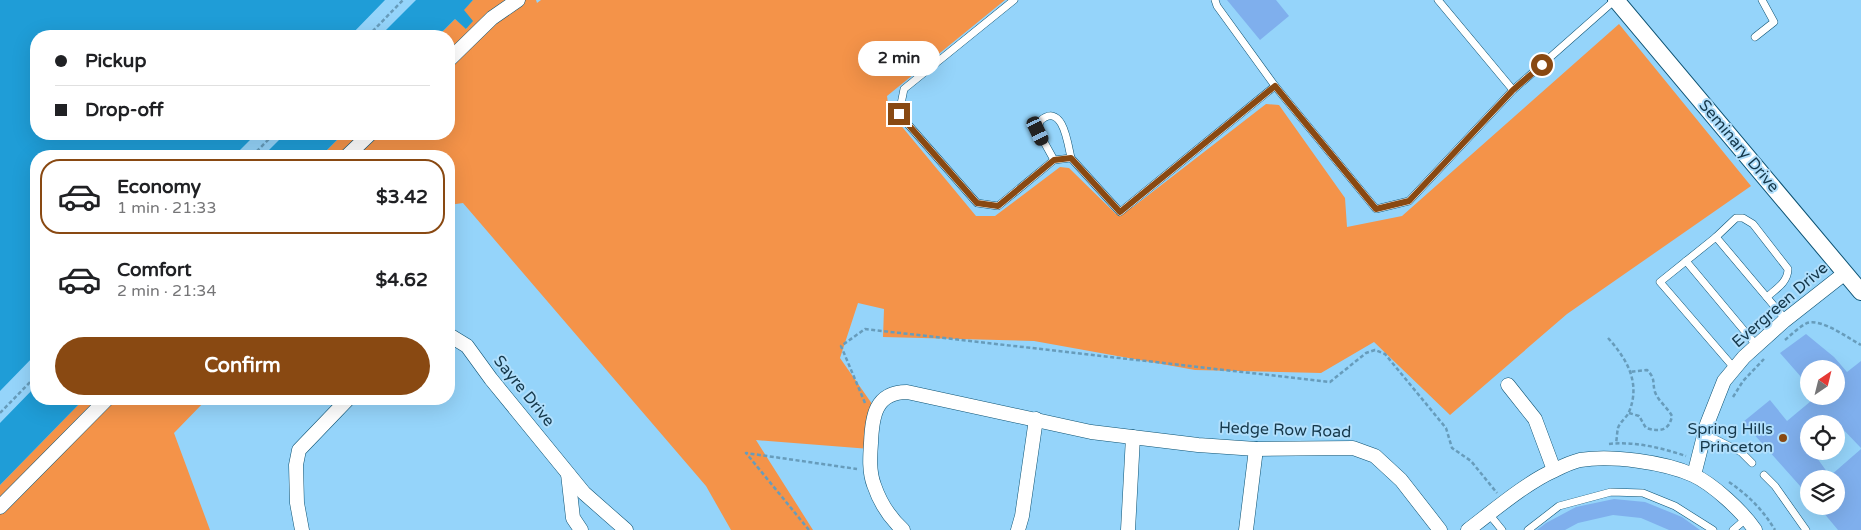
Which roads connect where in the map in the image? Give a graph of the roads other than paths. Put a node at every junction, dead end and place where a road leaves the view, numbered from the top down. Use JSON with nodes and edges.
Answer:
{"nodes":[{"id":1,"x":518,"y":0,"type":"edge"},
{"id":2,"x":1014,"y":0,"type":"edge"},
{"id":3,"x":1215,"y":0,"type":"edge"},
{"id":4,"x":1438,"y":0,"type":"edge"},
{"id":5,"x":1615,"y":0,"type":"edge"},
{"id":6,"x":1762,"y":0,"type":"edge"},
{"id":7,"x":1755,"y":37,"type":"dead end"},
{"id":8,"x":455,"y":54,"type":"edge"},
{"id":9,"x":1275,"y":86,"type":"junction"},
{"id":10,"x":1513,"y":90,"type":"junction"},
{"id":11,"x":364,"y":140,"type":"edge"},
{"id":12,"x":353,"y":150,"type":"edge"},
{"id":13,"x":1071,"y":158,"type":"junction"},
{"id":14,"x":1054,"y":160,"type":"junction"},
{"id":15,"x":1716,"y":237,"type":"junction"},
{"id":16,"x":1686,"y":261,"type":"junction"},
{"id":17,"x":1845,"y":273,"type":"junction"},
{"id":18,"x":1861,"y":292,"type":"edge"},
{"id":19,"x":1766,"y":297,"type":"junction"},
{"id":20,"x":1786,"y":320,"type":"junction"},
{"id":21,"x":455,"y":339,"type":"edge"},
{"id":22,"x":1757,"y":346,"type":"junction"},
{"id":23,"x":1735,"y":369,"type":"junction"},
{"id":24,"x":1508,"y":385,"type":"dead end"},
{"id":25,"x":101,"y":405,"type":"edge"},
{"id":26,"x":342,"y":405,"type":"edge"},
{"id":27,"x":1036,"y":419,"type":"junction"},
{"id":28,"x":1705,"y":434,"type":"junction"},
{"id":29,"x":1133,"y":437,"type":"junction"},
{"id":30,"x":1256,"y":450,"type":"junction"},
{"id":31,"x":1752,"y":463,"type":"dead end"},
{"id":32,"x":1554,"y":470,"type":"junction"},
{"id":33,"x":568,"y":474,"type":"junction"},
{"id":34,"x":1694,"y":475,"type":"junction"},
{"id":35,"x":1764,"y":475,"type":"dead end"},
{"id":36,"x":0,"y":508,"type":"edge"},
{"id":37,"x":1489,"y":514,"type":"junction"},
{"id":38,"x":1747,"y":518,"type":"junction"},
{"id":39,"x":302,"y":530,"type":"edge"},
{"id":40,"x":581,"y":530,"type":"edge"},
{"id":41,"x":626,"y":530,"type":"edge"},
{"id":42,"x":902,"y":530,"type":"edge"},
{"id":43,"x":1018,"y":530,"type":"edge"},
{"id":44,"x":1128,"y":530,"type":"edge"},
{"id":45,"x":1246,"y":530,"type":"edge"},
{"id":46,"x":1440,"y":530,"type":"edge"},
{"id":47,"x":1468,"y":530,"type":"edge"},
{"id":48,"x":1502,"y":530,"type":"edge"},
{"id":49,"x":1528,"y":530,"type":"edge"},
{"id":50,"x":1713,"y":530,"type":"edge"},
{"id":51,"x":1733,"y":530,"type":"edge"},
{"id":52,"x":1755,"y":530,"type":"edge"},
{"id":53,"x":1806,"y":530,"type":"edge"}],
"edges":[{"from":1,"to":8,"type":"street"},
{"from":2,"to":14,"type":"lane"},
{"from":3,"to":9,"type":"lane"},
{"from":4,"to":10,"type":"lane"},
{"from":5,"to":10,"type":"lane"},
{"from":5,"to":17,"type":"street","name":"Seminary Drive"},
{"from":6,"to":7,"type":"lane"},
{"from":9,"to":10,"type":"lane"},
{"from":9,"to":13,"type":"lane"},
{"from":11,"to":12,"type":"street"},
{"from":13,"to":14,"type":"lane"},
{"from":13,"to":14,"type":"lane"},
{"from":15,"to":16,"type":"lane"},
{"from":15,"to":19,"type":"lane"},
{"from":15,"to":19,"type":"lane"},
{"from":16,"to":22,"type":"lane"},
{"from":16,"to":23,"type":"lane"},
{"from":17,"to":18,"type":"street","name":"Seminary Drive"},
{"from":17,"to":20,"type":"street","name":"Evergreen Drive"},
{"from":19,"to":20,"type":"lane"},
{"from":20,"to":22,"type":"street","name":"Evergreen Drive"},
{"from":21,"to":33,"type":"street","name":"Sayre Drive"},
{"from":22,"to":23,"type":"street","name":"Evergreen Drive"},
{"from":23,"to":28,"type":"street","name":"Evergreen Drive"},
{"from":24,"to":32,"type":"street"},
{"from":25,"to":36,"type":"street"},
{"from":26,"to":39,"type":"street"},
{"from":27,"to":29,"type":"street","name":"Hedge Row Road"},
{"from":27,"to":42,"type":"street","name":"Hedge Row Road"},
{"from":27,"to":43,"type":"street"},
{"from":28,"to":31,"type":"lane"},
{"from":28,"to":34,"type":"street","name":"Evergreen Drive"},
{"from":29,"to":30,"type":"street","name":"Hedge Row Road"},
{"from":29,"to":44,"type":"street"},
{"from":30,"to":45,"type":"street"},
{"from":30,"to":46,"type":"street","name":"Hedge Row Road"},
{"from":32,"to":34,"type":"street"},
{"from":32,"to":37,"type":"street"},
{"from":33,"to":40,"type":"street"},
{"from":33,"to":41,"type":"street","name":"Sayre Drive"},
{"from":34,"to":38,"type":"street"},
{"from":35,"to":53,"type":"lane"},
{"from":37,"to":47,"type":"street"},
{"from":37,"to":48,"type":"lane"},
{"from":38,"to":51,"type":"lane"},
{"from":38,"to":52,"type":"street"},
{"from":49,"to":50,"type":"lane"}]}
